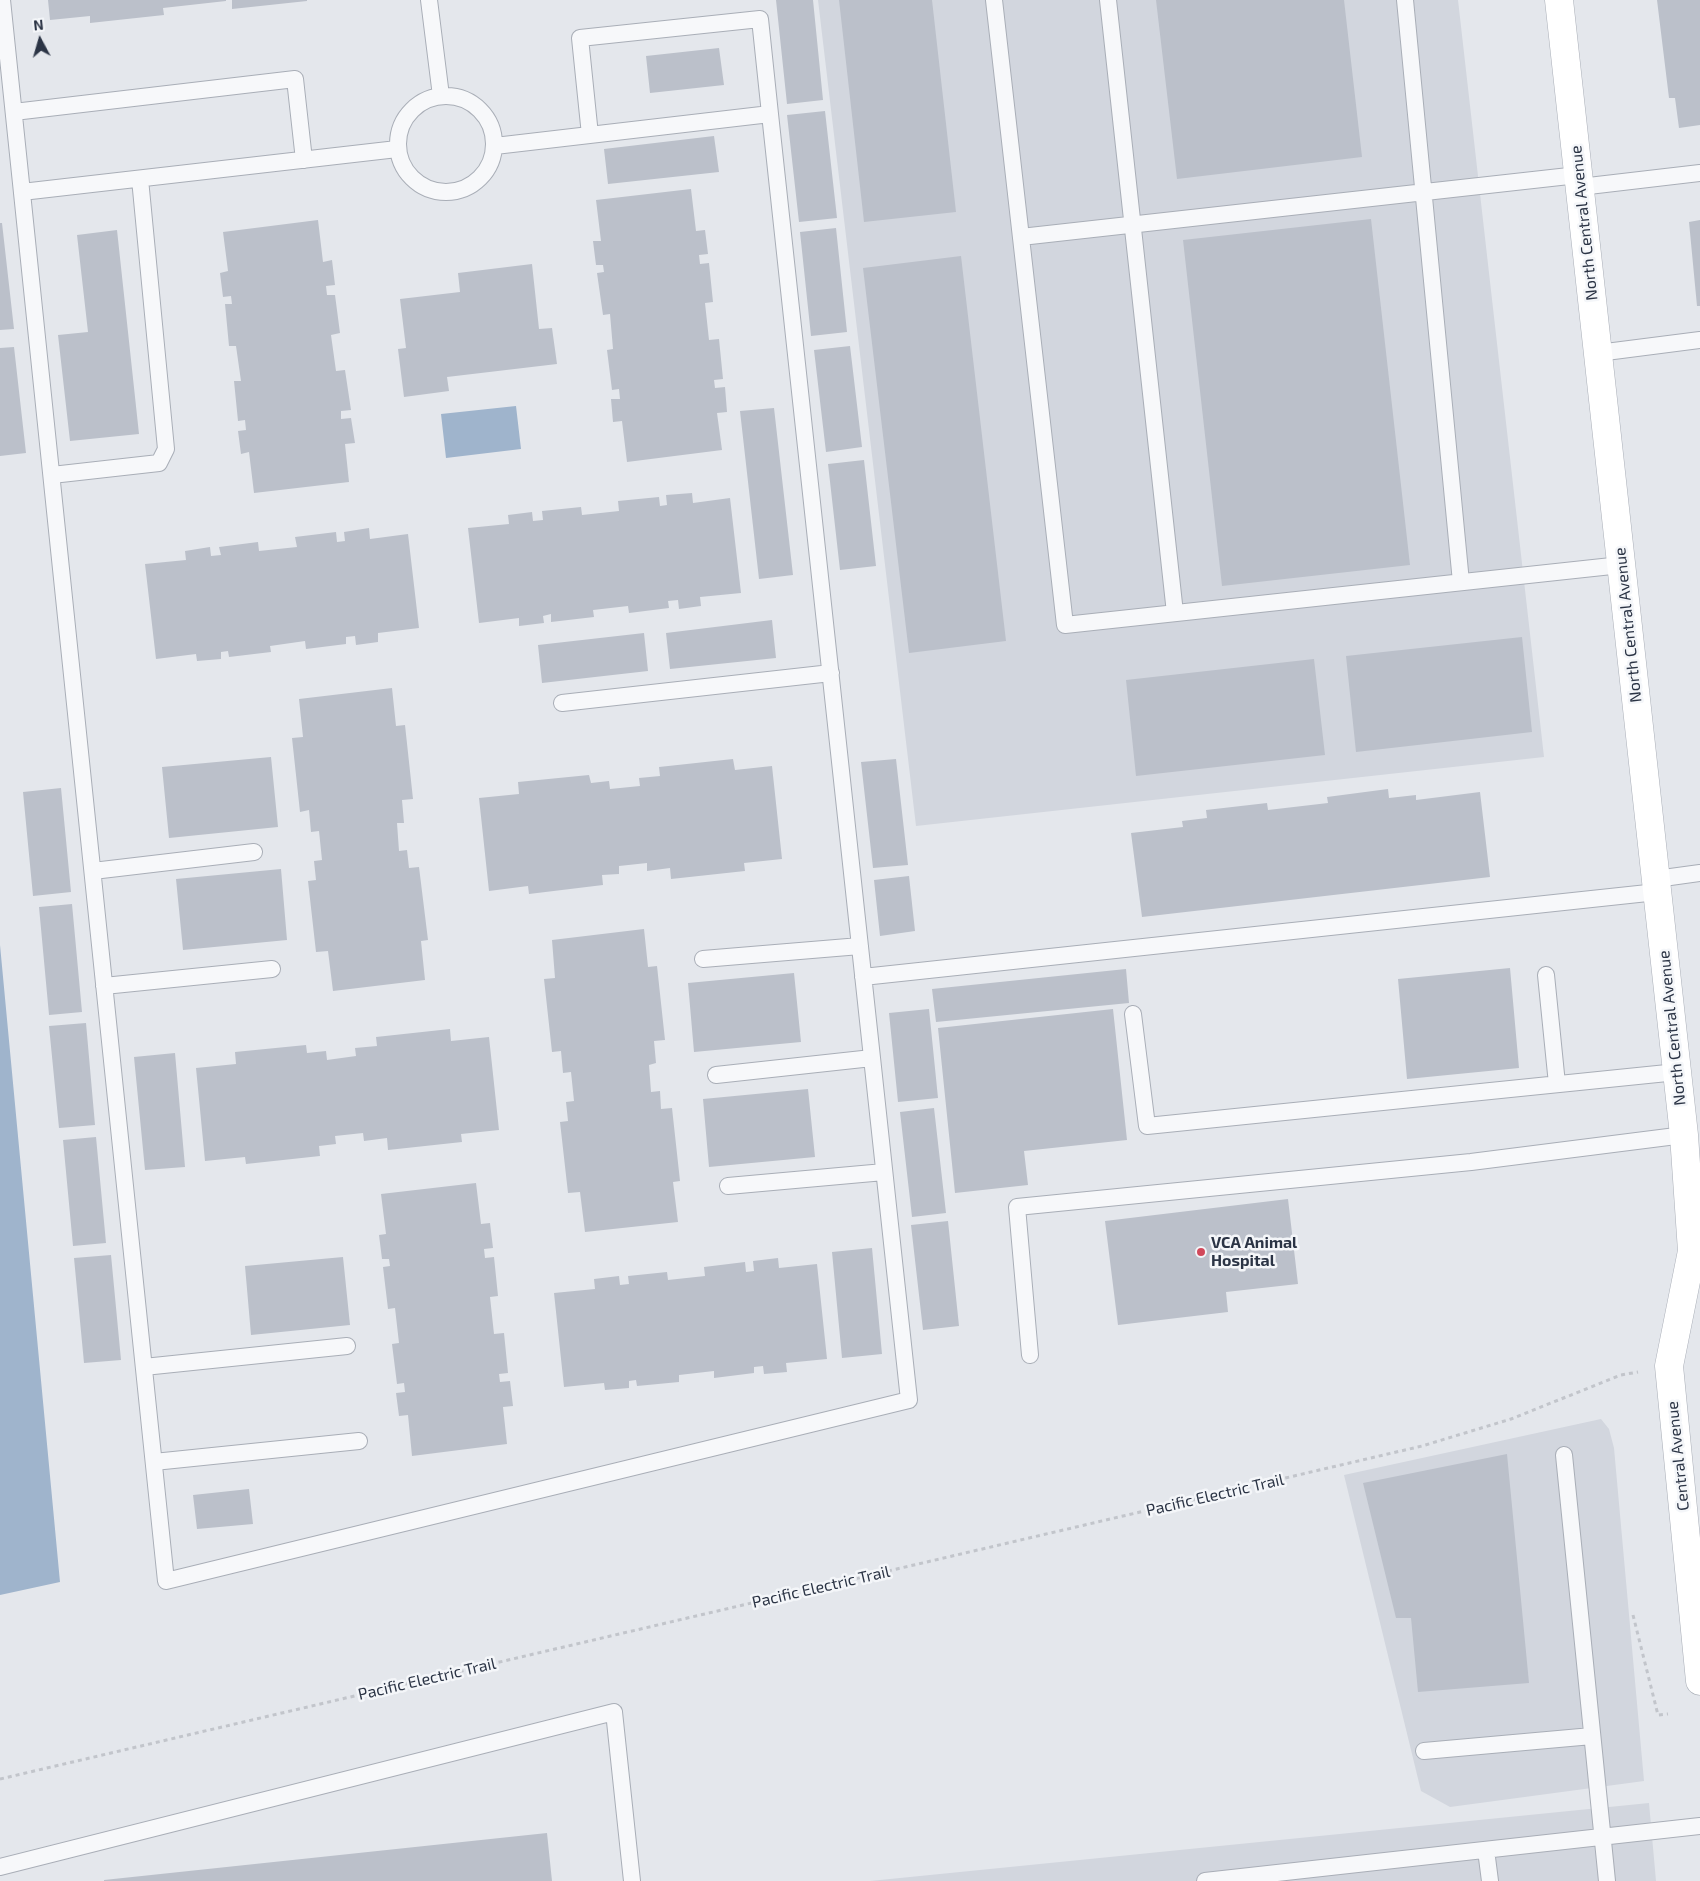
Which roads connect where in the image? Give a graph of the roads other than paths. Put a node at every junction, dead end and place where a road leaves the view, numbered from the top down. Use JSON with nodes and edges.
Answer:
{"nodes":[{"id":1,"x":2,"y":0,"type":"edge"},
{"id":2,"x":429,"y":0,"type":"edge"},
{"id":3,"x":994,"y":0,"type":"edge"},
{"id":4,"x":1108,"y":0,"type":"edge"},
{"id":5,"x":1405,"y":0,"type":"edge"},
{"id":6,"x":1559,"y":0,"type":"edge"},
{"id":7,"x":441,"y":96,"type":"junction"},
{"id":8,"x":14,"y":112,"type":"junction"},
{"id":9,"x":770,"y":114,"type":"junction"},
{"id":10,"x":590,"y":135,"type":"junction"},
{"id":11,"x":495,"y":146,"type":"junction"},
{"id":12,"x":397,"y":149,"type":"junction"},
{"id":13,"x":304,"y":160,"type":"junction"},
{"id":14,"x":1700,"y":173,"type":"edge"},
{"id":15,"x":140,"y":179,"type":"junction"},
{"id":16,"x":1579,"y":181,"type":"junction"},
{"id":17,"x":22,"y":192,"type":"junction"},
{"id":18,"x":1424,"y":193,"type":"junction"},
{"id":19,"x":1133,"y":224,"type":"junction"},
{"id":20,"x":1021,"y":237,"type":"junction"},
{"id":21,"x":1700,"y":340,"type":"edge"},
{"id":22,"x":1598,"y":353,"type":"junction"},
{"id":23,"x":52,"y":475,"type":"junction"},
{"id":24,"x":1621,"y":565,"type":"junction"},
{"id":25,"x":1461,"y":582,"type":"junction"},
{"id":26,"x":1174,"y":613,"type":"junction"},
{"id":27,"x":831,"y":673,"type":"junction"},
{"id":28,"x":562,"y":703,"type":"dead end"},
{"id":29,"x":254,"y":852,"type":"dead end"},
{"id":30,"x":93,"y":871,"type":"junction"},
{"id":31,"x":1700,"y":873,"type":"edge"},
{"id":32,"x":1657,"y":885,"type":"junction"},
{"id":33,"x":860,"y":946,"type":"junction"},
{"id":34,"x":703,"y":959,"type":"dead end"},
{"id":35,"x":272,"y":969,"type":"dead end"},
{"id":36,"x":1546,"y":975,"type":"dead end"},
{"id":37,"x":863,"y":977,"type":"junction"},
{"id":38,"x":104,"y":986,"type":"junction"},
{"id":39,"x":1133,"y":1014,"type":"dead end"},
{"id":40,"x":872,"y":1058,"type":"junction"},
{"id":41,"x":1677,"y":1072,"type":"junction"},
{"id":42,"x":716,"y":1075,"type":"dead end"},
{"id":43,"x":1557,"y":1084,"type":"junction"},
{"id":44,"x":1684,"y":1135,"type":"junction"},
{"id":45,"x":884,"y":1172,"type":"junction"},
{"id":46,"x":728,"y":1186,"type":"dead end"},
{"id":47,"x":1696,"y":1259,"type":"edge"},
{"id":48,"x":347,"y":1346,"type":"dead end"},
{"id":49,"x":1030,"y":1355,"type":"dead end"},
{"id":50,"x":144,"y":1367,"type":"junction"},
{"id":51,"x":359,"y":1441,"type":"dead end"},
{"id":52,"x":1564,"y":1455,"type":"dead end"},
{"id":53,"x":154,"y":1462,"type":"junction"},
{"id":54,"x":1700,"y":1681,"type":"edge"},
{"id":55,"x":1592,"y":1736,"type":"junction"},
{"id":56,"x":1424,"y":1751,"type":"dead end"},
{"id":57,"x":1700,"y":1826,"type":"edge"},
{"id":58,"x":1602,"y":1837,"type":"junction"},
{"id":59,"x":1486,"y":1850,"type":"junction"},
{"id":60,"x":0,"y":1867,"type":"edge"},
{"id":61,"x":632,"y":1881,"type":"edge"},
{"id":62,"x":1205,"y":1881,"type":"edge"},
{"id":63,"x":1490,"y":1881,"type":"edge"},
{"id":64,"x":1607,"y":1881,"type":"edge"}],
"edges":[{"from":1,"to":8,"type":"lane"},
{"from":2,"to":7,"type":"lane"},
{"from":3,"to":20,"type":"lane"},
{"from":4,"to":19,"type":"lane"},
{"from":5,"to":18,"type":"lane"},
{"from":6,"to":16,"type":"main road","name":"North Central Avenue"},
{"from":7,"to":11,"type":"lane"},
{"from":7,"to":12,"type":"lane"},
{"from":8,"to":13,"type":"lane"},
{"from":8,"to":17,"type":"lane"},
{"from":9,"to":10,"type":"lane"},
{"from":9,"to":10,"type":"lane"},
{"from":9,"to":27,"type":"lane"},
{"from":10,"to":11,"type":"lane"},
{"from":11,"to":12,"type":"lane"},
{"from":12,"to":13,"type":"lane"},
{"from":13,"to":15,"type":"lane"},
{"from":14,"to":16,"type":"lane"},
{"from":15,"to":17,"type":"lane"},
{"from":15,"to":23,"type":"lane"},
{"from":16,"to":18,"type":"lane"},
{"from":16,"to":22,"type":"main road","name":"North Central Avenue"},
{"from":17,"to":23,"type":"lane"},
{"from":18,"to":19,"type":"lane"},
{"from":18,"to":25,"type":"lane"},
{"from":19,"to":20,"type":"lane"},
{"from":19,"to":26,"type":"lane"},
{"from":20,"to":26,"type":"lane"},
{"from":21,"to":22,"type":"lane"},
{"from":22,"to":24,"type":"main road","name":"North Central Avenue"},
{"from":23,"to":30,"type":"lane"},
{"from":24,"to":25,"type":"lane"},
{"from":24,"to":32,"type":"main road","name":"North Central Avenue"},
{"from":25,"to":26,"type":"lane"},
{"from":27,"to":28,"type":"lane"},
{"from":27,"to":33,"type":"lane"},
{"from":29,"to":30,"type":"lane"},
{"from":30,"to":38,"type":"lane"},
{"from":31,"to":32,"type":"lane"},
{"from":32,"to":37,"type":"lane"},
{"from":32,"to":41,"type":"main road","name":"North Central Avenue"},
{"from":33,"to":34,"type":"lane"},
{"from":33,"to":37,"type":"lane"},
{"from":35,"to":38,"type":"lane"},
{"from":36,"to":43,"type":"lane"},
{"from":37,"to":40,"type":"lane"},
{"from":38,"to":50,"type":"lane"},
{"from":39,"to":43,"type":"lane"},
{"from":40,"to":42,"type":"lane"},
{"from":40,"to":45,"type":"lane"},
{"from":41,"to":43,"type":"lane"},
{"from":41,"to":44,"type":"main road","name":"North Central Avenue"},
{"from":44,"to":47,"type":"main road","name":"North Central Avenue"},
{"from":44,"to":49,"type":"lane"},
{"from":45,"to":46,"type":"lane"},
{"from":45,"to":53,"type":"lane"},
{"from":47,"to":54,"type":"main road","name":"Central Avenue"},
{"from":48,"to":50,"type":"lane"},
{"from":50,"to":53,"type":"lane"},
{"from":51,"to":53,"type":"lane"},
{"from":52,"to":55,"type":"lane"},
{"from":55,"to":56,"type":"lane"},
{"from":55,"to":58,"type":"lane"},
{"from":57,"to":58,"type":"lane"},
{"from":58,"to":59,"type":"lane"},
{"from":58,"to":64,"type":"lane"},
{"from":59,"to":62,"type":"lane"},
{"from":59,"to":63,"type":"lane"},
{"from":60,"to":61,"type":"lane"}]}
